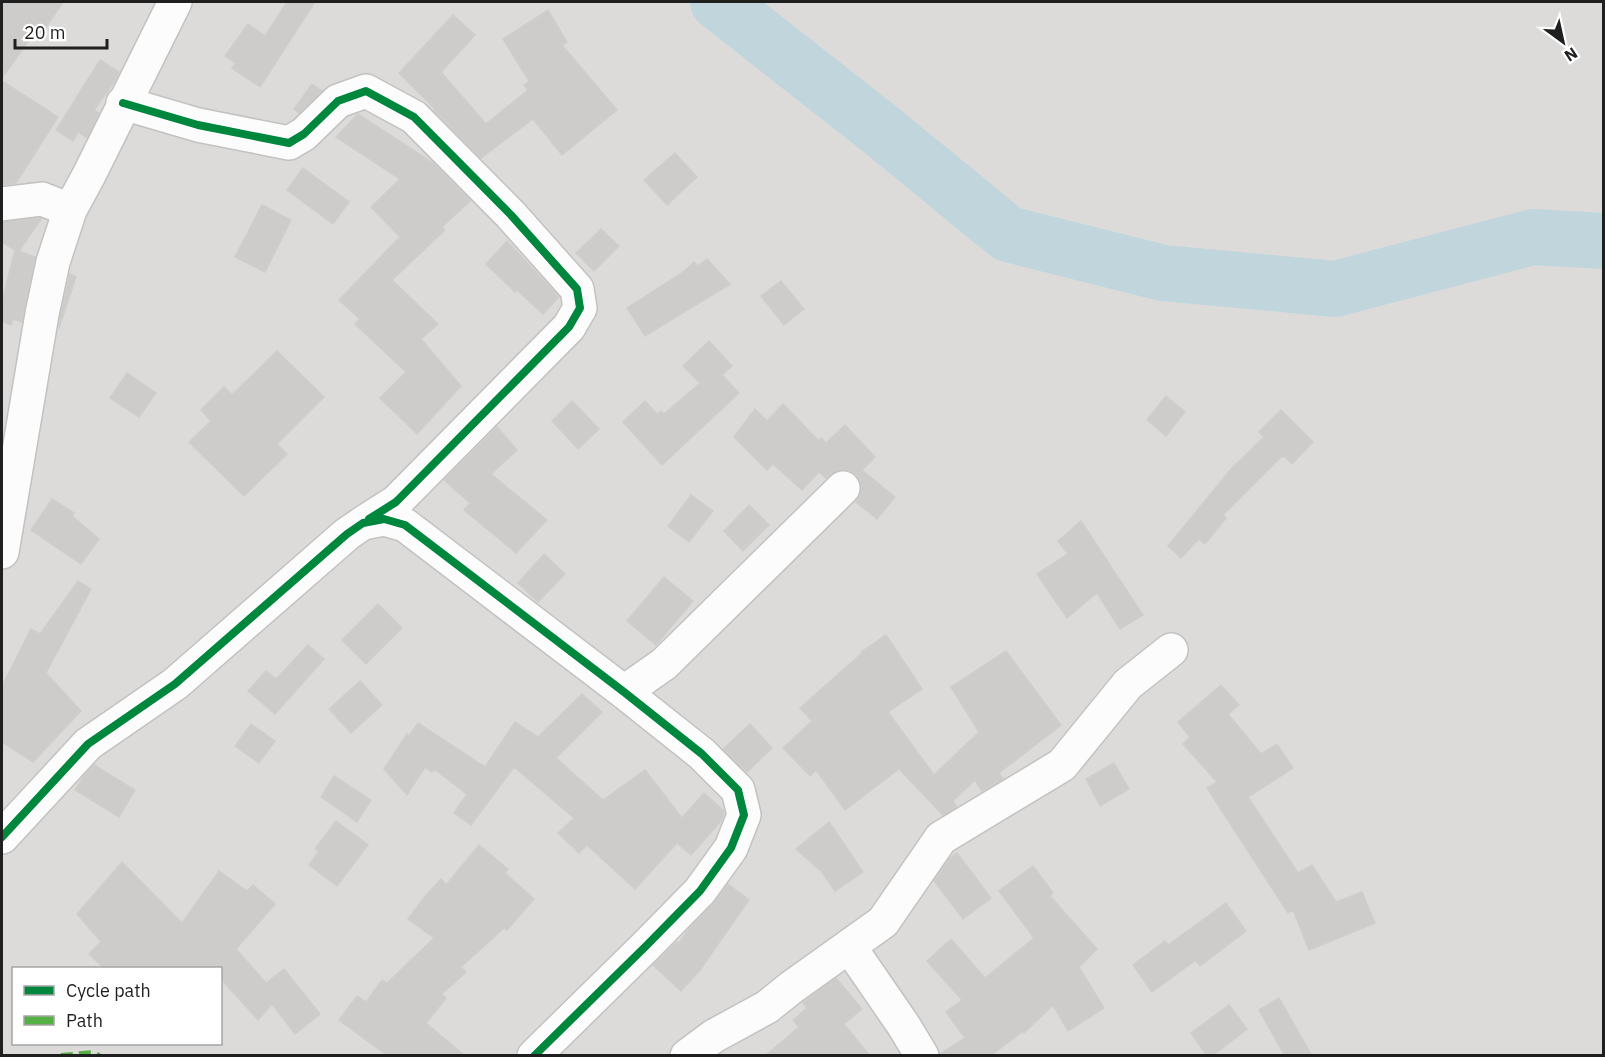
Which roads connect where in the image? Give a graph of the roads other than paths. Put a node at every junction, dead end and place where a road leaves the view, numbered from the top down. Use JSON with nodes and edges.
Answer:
{"nodes":[{"id":1,"x":175,"y":2,"type":"edge"},
{"id":2,"x":123,"y":104,"type":"junction"},
{"id":3,"x":2,"y":204,"type":"edge"},
{"id":4,"x":70,"y":210,"type":"junction"},
{"id":5,"x":843,"y":488,"type":"dead end"},
{"id":6,"x":363,"y":523,"type":"junction"},
{"id":7,"x":2,"y":552,"type":"edge"},
{"id":8,"x":1171,"y":650,"type":"dead end"},
{"id":9,"x":624,"y":692,"type":"junction"},
{"id":10,"x":2,"y":837,"type":"edge"},
{"id":11,"x":849,"y":946,"type":"junction"},
{"id":12,"x":534,"y":1056,"type":"edge"},
{"id":13,"x":687,"y":1056,"type":"edge"},
{"id":14,"x":922,"y":1056,"type":"edge"}],
"edges":[{"from":1,"to":2,"type":"street"},
{"from":2,"to":4,"type":"street"},
{"from":2,"to":6,"type":"street"},
{"from":3,"to":4,"type":"street"},
{"from":4,"to":7,"type":"street"},
{"from":5,"to":9,"type":"street"},
{"from":6,"to":9,"type":"street"},
{"from":6,"to":10,"type":"street"},
{"from":8,"to":11,"type":"street"},
{"from":9,"to":12,"type":"street"},
{"from":11,"to":13,"type":"street"},
{"from":11,"to":14,"type":"street"}]}
